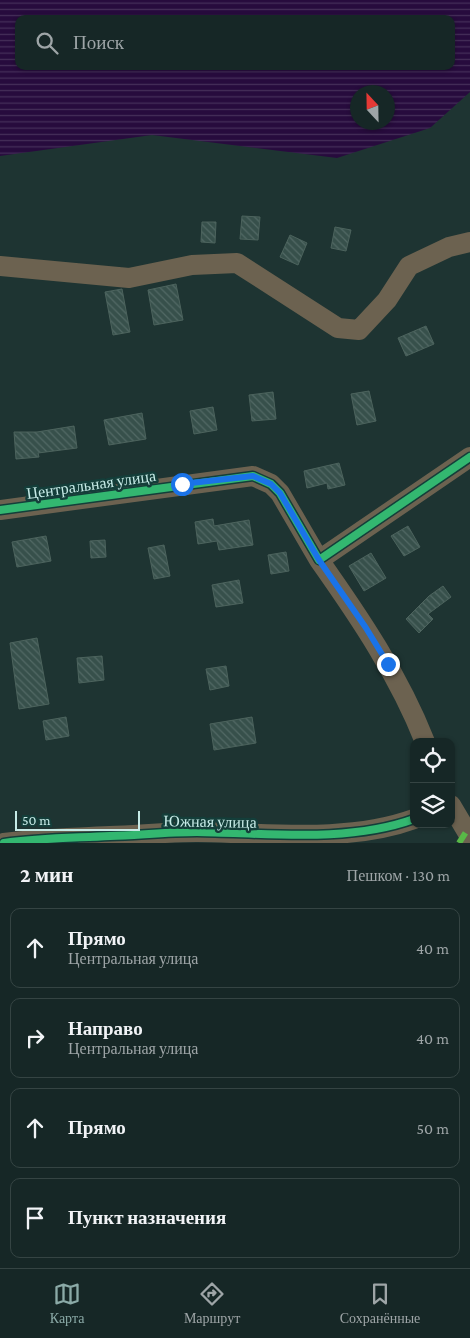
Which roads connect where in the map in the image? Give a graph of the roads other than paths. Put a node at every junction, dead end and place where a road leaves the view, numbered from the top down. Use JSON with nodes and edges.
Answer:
{"nodes":[{"id":1,"x":470,"y":242,"type":"edge"},
{"id":2,"x":0,"y":266,"type":"edge"},
{"id":3,"x":470,"y":457,"type":"edge"},
{"id":4,"x":0,"y":510,"type":"edge"},
{"id":5,"x":319,"y":560,"type":"junction"},
{"id":6,"x":424,"y":738,"type":"edge"},
{"id":7,"x":455,"y":811,"type":"edge"},
{"id":8,"x":410,"y":822,"type":"edge"},
{"id":9,"x":470,"y":837,"type":"edge"},
{"id":10,"x":4,"y":843,"type":"edge"}],
"edges":[{"from":1,"to":2,"type":"street"},
{"from":3,"to":5,"type":"street"},
{"from":4,"to":5,"type":"street","name":"Центральная улица"},
{"from":5,"to":6,"type":"street","name":"Центральная улица"},
{"from":7,"to":9,"type":"street"},
{"from":8,"to":10,"type":"street","name":"Южная улица"}]}
